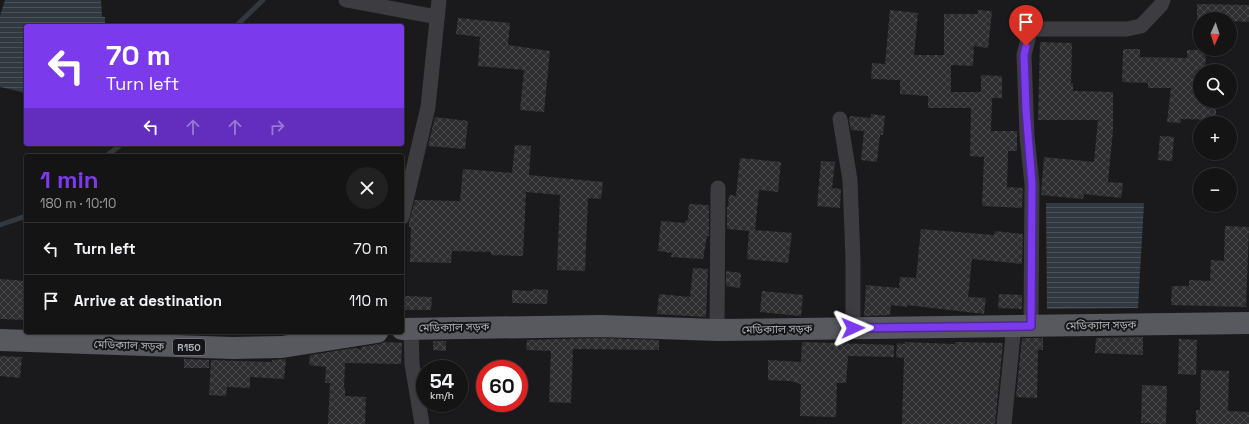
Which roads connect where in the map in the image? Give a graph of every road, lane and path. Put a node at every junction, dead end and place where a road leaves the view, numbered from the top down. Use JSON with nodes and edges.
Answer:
{"nodes":[{"id":1,"x":346,"y":0,"type":"edge"},
{"id":2,"x":439,"y":0,"type":"edge"},
{"id":3,"x":1163,"y":0,"type":"edge"},
{"id":4,"x":437,"y":17,"type":"junction"},
{"id":5,"x":840,"y":119,"type":"dead end"},
{"id":6,"x":718,"y":188,"type":"dead end"},
{"id":7,"x":404,"y":209,"type":"edge"},
{"id":8,"x":1249,"y":323,"type":"edge"},
{"id":9,"x":1023,"y":326,"type":"junction"},
{"id":10,"x":407,"y":328,"type":"edge"},
{"id":11,"x":853,"y":328,"type":"junction"},
{"id":12,"x":717,"y":330,"type":"junction"},
{"id":13,"x":363,"y":334,"type":"edge"},
{"id":14,"x":0,"y":340,"type":"edge"},
{"id":15,"x":422,"y":424,"type":"edge"},
{"id":16,"x":1004,"y":424,"type":"edge"}],
"edges":[{"from":1,"to":4,"type":"street"},
{"from":2,"to":4,"type":"street"},
{"from":3,"to":9,"type":"street"},
{"from":4,"to":7,"type":"street"},
{"from":5,"to":11,"type":"street"},
{"from":6,"to":12,"type":"street"},
{"from":8,"to":9,"type":"main road","name":"মেডিক্যাল সড়ক"},
{"from":9,"to":11,"type":"main road","name":"মেডিক্যাল সড়ক"},
{"from":9,"to":16,"type":"street"},
{"from":10,"to":12,"type":"main road","name":"মেডিক্যাল সড়ক"},
{"from":10,"to":15,"type":"street"},
{"from":11,"to":12,"type":"main road","name":"মেডিক্যাল সড়ক"},
{"from":13,"to":14,"type":"main road","name":"মেডিক্যাল সড়ক","number":"R150"}]}
